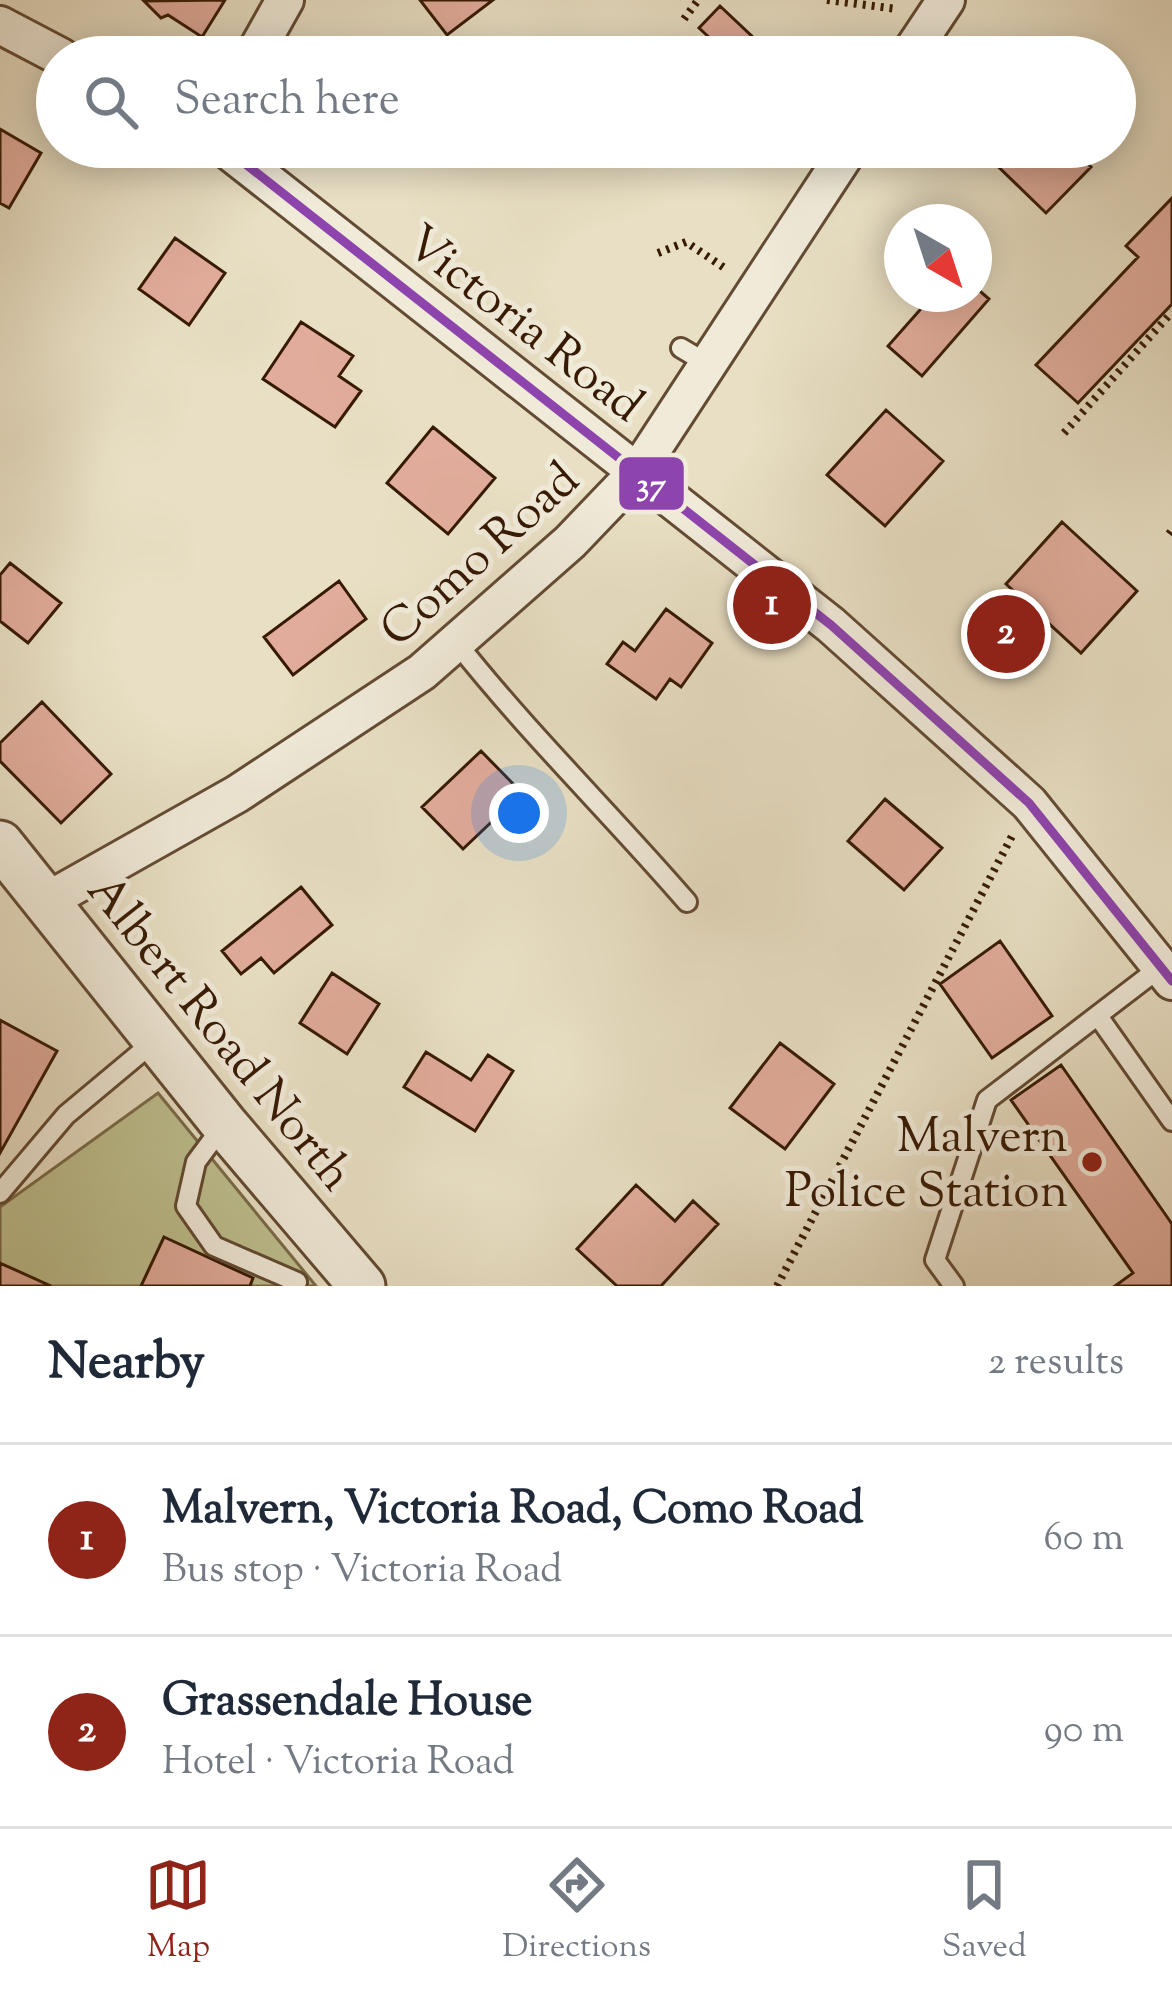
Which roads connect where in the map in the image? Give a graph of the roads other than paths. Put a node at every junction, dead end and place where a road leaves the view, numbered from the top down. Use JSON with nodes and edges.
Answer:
{"nodes":[{"id":1,"x":285,"y":0,"type":"edge"},
{"id":2,"x":941,"y":7,"type":"edge"},
{"id":3,"x":0,"y":25,"type":"edge"},
{"id":4,"x":265,"y":36,"type":"edge"},
{"id":5,"x":922,"y":36,"type":"edge"},
{"id":6,"x":36,"y":44,"type":"edge"},
{"id":7,"x":251,"y":168,"type":"edge"},
{"id":8,"x":836,"y":168,"type":"edge"},
{"id":9,"x":638,"y":471,"type":"junction"},
{"id":10,"x":456,"y":642,"type":"junction"},
{"id":11,"x":0,"y":844,"type":"edge"},
{"id":12,"x":47,"y":901,"type":"junction"},
{"id":13,"x":687,"y":902,"type":"dead end"},
{"id":14,"x":1167,"y":974,"type":"edge"},
{"id":15,"x":1098,"y":1016,"type":"junction"},
{"id":16,"x":157,"y":1039,"type":"junction"},
{"id":17,"x":1172,"y":1120,"type":"edge"},
{"id":18,"x":224,"y":1124,"type":"junction"},
{"id":19,"x":0,"y":1193,"type":"edge"},
{"id":20,"x":303,"y":1285,"type":"edge"},
{"id":21,"x":362,"y":1286,"type":"edge"},
{"id":22,"x":954,"y":1286,"type":"edge"}],
"edges":[{"from":1,"to":4,"type":"street"},
{"from":2,"to":5,"type":"street"},
{"from":3,"to":6,"type":"street"},
{"from":7,"to":9,"type":"street","name":"Victoria Road"},
{"from":8,"to":9,"type":"street","name":"Como Road"},
{"from":9,"to":10,"type":"street","name":"Como Road"},
{"from":9,"to":14,"type":"street","name":"Victoria Road"},
{"from":10,"to":12,"type":"street","name":"Como Road"},
{"from":10,"to":13,"type":"lane"},
{"from":11,"to":12,"type":"street","name":"Albert Road North"},
{"from":12,"to":16,"type":"street","name":"Albert Road North"},
{"from":14,"to":15,"type":"lane"},
{"from":15,"to":17,"type":"lane"},
{"from":15,"to":22,"type":"lane"},
{"from":16,"to":18,"type":"street","name":"Albert Road North"},
{"from":16,"to":19,"type":"lane"},
{"from":18,"to":20,"type":"lane"},
{"from":18,"to":21,"type":"street","name":"Albert Road North"}]}
